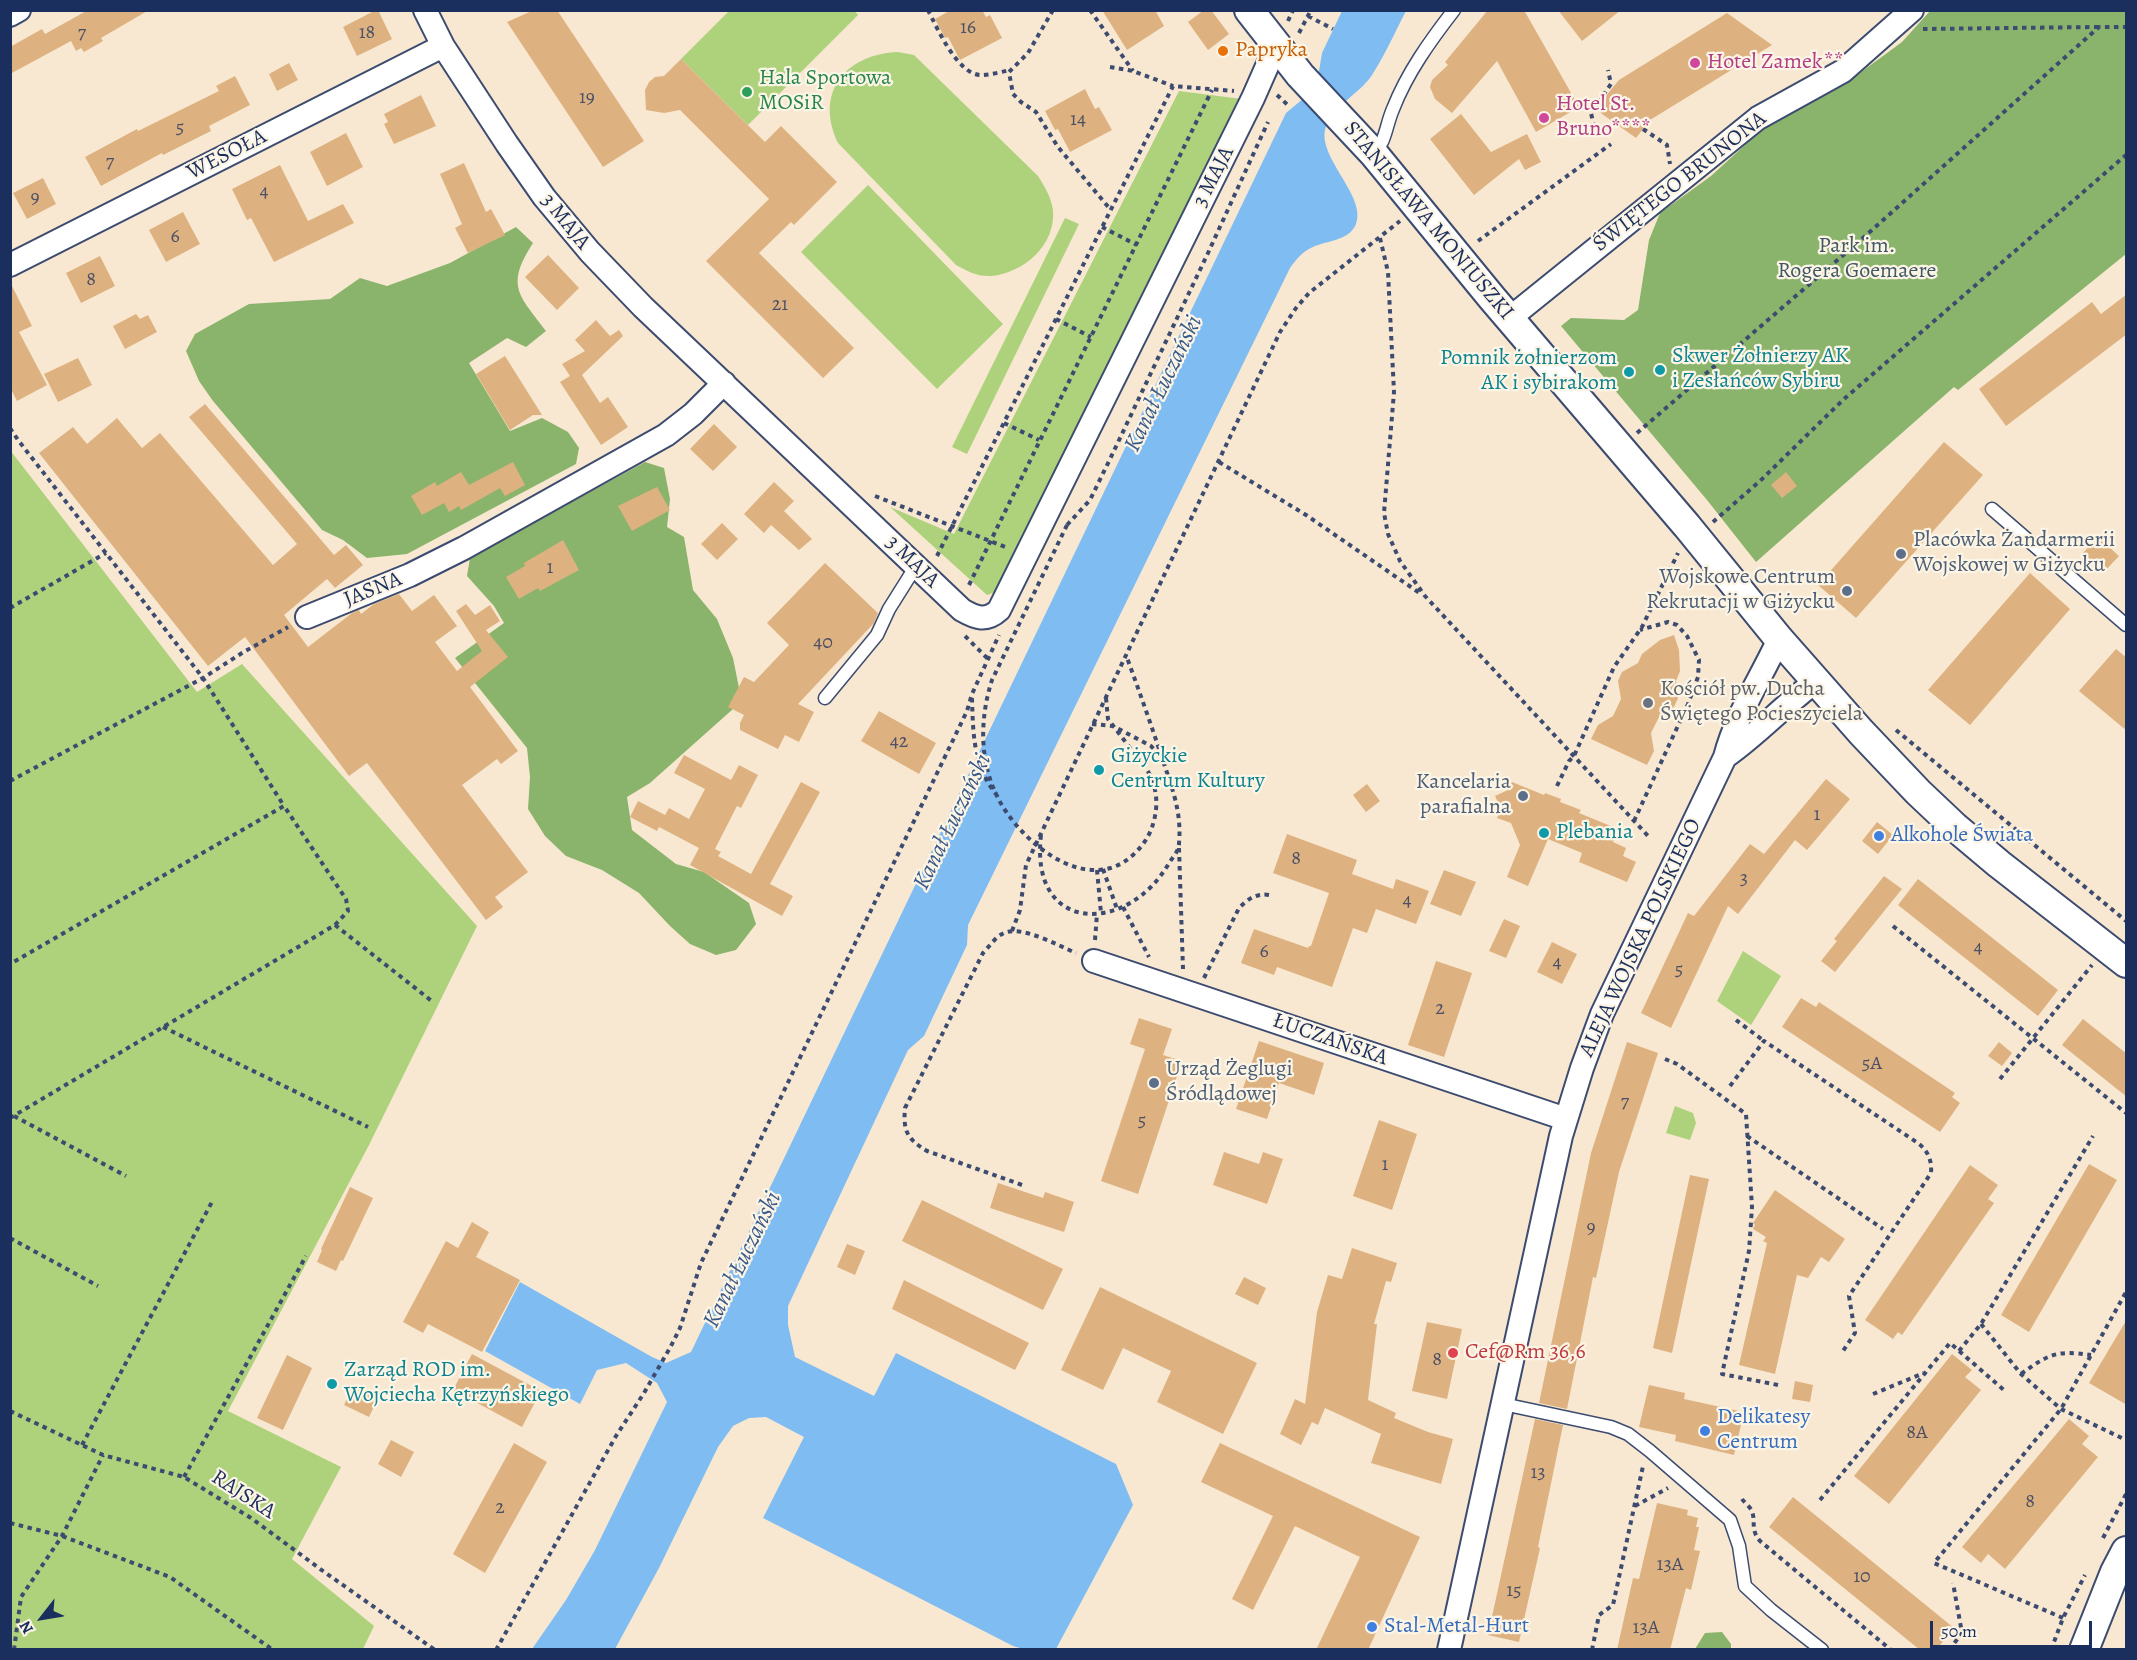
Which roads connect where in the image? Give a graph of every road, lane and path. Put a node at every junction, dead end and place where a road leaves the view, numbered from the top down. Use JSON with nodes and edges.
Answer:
{"nodes":[{"id":1,"x":19,"y":10,"type":"edge"},
{"id":2,"x":425,"y":10,"type":"edge"},
{"id":3,"x":928,"y":10,"type":"edge"},
{"id":4,"x":1053,"y":10,"type":"edge"},
{"id":5,"x":1090,"y":10,"type":"edge"},
{"id":6,"x":1249,"y":10,"type":"edge"},
{"id":7,"x":1311,"y":10,"type":"edge"},
{"id":8,"x":1454,"y":10,"type":"edge"},
{"id":9,"x":1912,"y":10,"type":"edge"},
{"id":10,"x":10,"y":15,"type":"edge"},
{"id":11,"x":2099,"y":27,"type":"junction"},
{"id":12,"x":2127,"y":27,"type":"edge"},
{"id":13,"x":1333,"y":29,"type":"dead end"},
{"id":14,"x":1890,"y":30,"type":"junction"},
{"id":15,"x":1276,"y":45,"type":"junction"},
{"id":16,"x":443,"y":46,"type":"junction"},
{"id":17,"x":1110,"y":67,"type":"dead end"},
{"id":18,"x":1011,"y":70,"type":"junction"},
{"id":19,"x":1608,"y":70,"type":"dead end"},
{"id":20,"x":1133,"y":71,"type":"junction"},
{"id":21,"x":1173,"y":86,"type":"junction"},
{"id":22,"x":1271,"y":89,"type":"dead end"},
{"id":23,"x":1212,"y":90,"type":"junction"},
{"id":24,"x":1243,"y":92,"type":"dead end"},
{"id":25,"x":1290,"y":107,"type":"dead end"},
{"id":26,"x":1269,"y":119,"type":"dead end"},
{"id":27,"x":1643,"y":129,"type":"dead end"},
{"id":28,"x":1596,"y":136,"type":"dead end"},
{"id":29,"x":1611,"y":144,"type":"dead end"},
{"id":30,"x":1365,"y":145,"type":"junction"},
{"id":31,"x":2127,"y":155,"type":"edge"},
{"id":32,"x":1674,"y":185,"type":"junction"},
{"id":33,"x":1110,"y":209,"type":"junction"},
{"id":34,"x":1398,"y":215,"type":"dead end"},
{"id":35,"x":1102,"y":227,"type":"junction"},
{"id":36,"x":1380,"y":238,"type":"junction"},
{"id":37,"x":1478,"y":241,"type":"dead end"},
{"id":38,"x":1137,"y":245,"type":"junction"},
{"id":39,"x":10,"y":265,"type":"edge"},
{"id":40,"x":1510,"y":318,"type":"junction"},
{"id":41,"x":1056,"y":319,"type":"junction"},
{"id":42,"x":1091,"y":337,"type":"junction"},
{"id":43,"x":724,"y":383,"type":"junction"},
{"id":44,"x":1004,"y":423,"type":"junction"},
{"id":45,"x":10,"y":428,"type":"edge"},
{"id":46,"x":1637,"y":433,"type":"dead end"},
{"id":47,"x":18,"y":440,"type":"junction"},
{"id":48,"x":1039,"y":440,"type":"junction"},
{"id":49,"x":10,"y":444,"type":"edge"},
{"id":50,"x":1220,"y":462,"type":"junction"},
{"id":51,"x":876,"y":501,"type":"dead end"},
{"id":52,"x":1992,"y":509,"type":"dead end"},
{"id":53,"x":952,"y":527,"type":"junction"},
{"id":54,"x":1719,"y":532,"type":"dead end"},
{"id":55,"x":990,"y":542,"type":"junction"},
{"id":56,"x":106,"y":553,"type":"junction"},
{"id":57,"x":1026,"y":554,"type":"junction"},
{"id":58,"x":922,"y":557,"type":"junction"},
{"id":59,"x":1686,"y":561,"type":"dead end"},
{"id":60,"x":969,"y":585,"type":"dead end"},
{"id":61,"x":1425,"y":596,"type":"junction"},
{"id":62,"x":10,"y":608,"type":"edge"},
{"id":63,"x":307,"y":617,"type":"joint"},
{"id":64,"x":2127,"y":625,"type":"edge"},
{"id":65,"x":1639,"y":630,"type":"junction"},
{"id":66,"x":1779,"y":639,"type":"junction"},
{"id":67,"x":1126,"y":655,"type":"junction"},
{"id":68,"x":988,"y":659,"type":"dead end"},
{"id":69,"x":203,"y":678,"type":"junction"},
{"id":70,"x":1815,"y":682,"type":"junction"},
{"id":71,"x":972,"y":694,"type":"junction"},
{"id":72,"x":1106,"y":694,"type":"junction"},
{"id":73,"x":825,"y":698,"type":"dead end"},
{"id":74,"x":1888,"y":723,"type":"dead end"},
{"id":75,"x":1092,"y":724,"type":"junction"},
{"id":76,"x":1113,"y":726,"type":"junction"},
{"id":77,"x":1574,"y":756,"type":"junction"},
{"id":78,"x":1725,"y":757,"type":"junction"},
{"id":79,"x":1162,"y":759,"type":"junction"},
{"id":80,"x":10,"y":781,"type":"edge"},
{"id":81,"x":1557,"y":786,"type":"dead end"},
{"id":82,"x":996,"y":794,"type":"junction"},
{"id":83,"x":284,"y":806,"type":"junction"},
{"id":84,"x":1634,"y":821,"type":"junction"},
{"id":85,"x":1041,"y":831,"type":"junction"},
{"id":86,"x":1650,"y":838,"type":"dead end"},
{"id":87,"x":1179,"y":847,"type":"junction"},
{"id":88,"x":1103,"y":869,"type":"junction"},
{"id":89,"x":1097,"y":870,"type":"junction"},
{"id":90,"x":1269,"y":895,"type":"dead end"},
{"id":91,"x":1123,"y":907,"type":"junction"},
{"id":92,"x":1117,"y":909,"type":"junction"},
{"id":93,"x":1101,"y":913,"type":"junction"},
{"id":94,"x":2127,"y":921,"type":"edge"},
{"id":95,"x":335,"y":925,"type":"junction"},
{"id":96,"x":1893,"y":926,"type":"dead end"},
{"id":97,"x":1012,"y":931,"type":"junction"},
{"id":98,"x":1094,"y":961,"type":"joint"},
{"id":99,"x":2094,"y":962,"type":"dead end"},
{"id":100,"x":2127,"y":963,"type":"edge"},
{"id":101,"x":10,"y":964,"type":"edge"},
{"id":102,"x":1162,"y":983,"type":"junction"},
{"id":103,"x":1190,"y":993,"type":"junction"},
{"id":104,"x":432,"y":1002,"type":"dead end"},
{"id":105,"x":1736,"y":1020,"type":"dead end"},
{"id":106,"x":163,"y":1027,"type":"junction"},
{"id":107,"x":2033,"y":1037,"type":"junction"},
{"id":108,"x":1764,"y":1041,"type":"junction"},
{"id":109,"x":1665,"y":1059,"type":"dead end"},
{"id":110,"x":2000,"y":1079,"type":"dead end"},
{"id":111,"x":1730,"y":1086,"type":"dead end"},
{"id":112,"x":2127,"y":1113,"type":"edge"},
{"id":113,"x":12,"y":1117,"type":"edge"},
{"id":114,"x":1566,"y":1119,"type":"junction"},
{"id":115,"x":368,"y":1127,"type":"dead end"},
{"id":116,"x":1747,"y":1136,"type":"junction"},
{"id":117,"x":2093,"y":1136,"type":"dead end"},
{"id":118,"x":126,"y":1176,"type":"dead end"},
{"id":119,"x":1022,"y":1185,"type":"dead end"},
{"id":120,"x":213,"y":1200,"type":"dead end"},
{"id":121,"x":1883,"y":1229,"type":"dead end"},
{"id":122,"x":10,"y":1238,"type":"edge"},
{"id":123,"x":306,"y":1256,"type":"dead end"},
{"id":124,"x":98,"y":1286,"type":"dead end"},
{"id":125,"x":2127,"y":1292,"type":"edge"},
{"id":126,"x":1981,"y":1324,"type":"junction"},
{"id":127,"x":1843,"y":1351,"type":"dead end"},
{"id":128,"x":1959,"y":1351,"type":"junction"},
{"id":129,"x":2091,"y":1355,"type":"junction"},
{"id":130,"x":1925,"y":1373,"type":"junction"},
{"id":131,"x":2021,"y":1374,"type":"junction"},
{"id":132,"x":1778,"y":1385,"type":"dead end"},
{"id":133,"x":2005,"y":1391,"type":"dead end"},
{"id":134,"x":1873,"y":1394,"type":"dead end"},
{"id":135,"x":1503,"y":1404,"type":"junction"},
{"id":136,"x":2061,"y":1409,"type":"junction"},
{"id":137,"x":10,"y":1411,"type":"edge"},
{"id":138,"x":2127,"y":1440,"type":"edge"},
{"id":139,"x":82,"y":1445,"type":"junction"},
{"id":140,"x":104,"y":1455,"type":"junction"},
{"id":141,"x":1644,"y":1462,"type":"dead end"},
{"id":142,"x":184,"y":1477,"type":"junction"},
{"id":143,"x":1687,"y":1483,"type":"junction"},
{"id":144,"x":1742,"y":1499,"type":"dead end"},
{"id":145,"x":1820,"y":1500,"type":"dead end"},
{"id":146,"x":1635,"y":1507,"type":"junction"},
{"id":147,"x":10,"y":1523,"type":"edge"},
{"id":148,"x":62,"y":1536,"type":"junction"},
{"id":149,"x":2127,"y":1551,"type":"edge"},
{"id":150,"x":1953,"y":1583,"type":"dead end"},
{"id":151,"x":2063,"y":1618,"type":"dead end"},
{"id":152,"x":14,"y":1650,"type":"edge"},
{"id":153,"x":273,"y":1650,"type":"edge"},
{"id":154,"x":435,"y":1650,"type":"edge"},
{"id":155,"x":496,"y":1650,"type":"edge"},
{"id":156,"x":1449,"y":1650,"type":"edge"},
{"id":157,"x":1592,"y":1650,"type":"edge"},
{"id":158,"x":1822,"y":1650,"type":"edge"},
{"id":159,"x":1891,"y":1650,"type":"edge"},
{"id":160,"x":1949,"y":1650,"type":"edge"},
{"id":161,"x":2084,"y":1650,"type":"edge"}],
"edges":[{"from":1,"to":10,"type":"street"},
{"from":2,"to":16,"type":"street","name":"3 MAJA"},
{"from":3,"to":18,"type":"path"},
{"from":4,"to":18,"type":"path"},
{"from":5,"to":20,"type":"path"},
{"from":6,"to":15,"type":"street","name":"STANISŁAWA MONIUSZKI"},
{"from":7,"to":13,"type":"path"},
{"from":8,"to":30,"type":"lane"},
{"from":9,"to":14,"type":"street","name":"ŚWIĘTEGO BRUNONA"},
{"from":11,"to":12,"type":"path"},
{"from":11,"to":14,"type":"path"},
{"from":11,"to":46,"type":"path"},
{"from":14,"to":32,"type":"street","name":"ŚWIĘTEGO BRUNONA"},
{"from":15,"to":30,"type":"street","name":"STANISŁAWA MONIUSZKI"},
{"from":15,"to":57,"type":"street","name":"3 MAJA"},
{"from":16,"to":39,"type":"street","name":"WESOŁA"},
{"from":16,"to":43,"type":"street","name":"3 MAJA"},
{"from":17,"to":20,"type":"path"},
{"from":18,"to":33,"type":"path"},
{"from":19,"to":28,"type":"path"},
{"from":20,"to":21,"type":"path"},
{"from":21,"to":23,"type":"path"},
{"from":21,"to":33,"type":"path"},
{"from":22,"to":25,"type":"path"},
{"from":23,"to":24,"type":"path"},
{"from":23,"to":38,"type":"path"},
{"from":26,"to":82,"type":"path","bridge":true},
{"from":27,"to":32,"type":"path"},
{"from":29,"to":37,"type":"path"},
{"from":30,"to":40,"type":"street","name":"STANISŁAWA MONIUSZKI"},
{"from":31,"to":54,"type":"path"},
{"from":32,"to":40,"type":"street","name":"ŚWIĘTEGO BRUNONA"},
{"from":33,"to":35,"type":"path"},
{"from":34,"to":36,"type":"path"},
{"from":35,"to":38,"type":"path"},
{"from":35,"to":41,"type":"path"},
{"from":36,"to":50,"type":"path"},
{"from":36,"to":61,"type":"path"},
{"from":38,"to":42,"type":"path"},
{"from":40,"to":66,"type":"street","name":"STANISŁAWA MONIUSZKI"},
{"from":41,"to":42,"type":"path"},
{"from":41,"to":44,"type":"path"},
{"from":42,"to":48,"type":"path"},
{"from":43,"to":58,"type":"street","name":"3 MAJA"},
{"from":43,"to":63,"type":"street","name":"JASNA"},
{"from":44,"to":48,"type":"path"},
{"from":44,"to":53,"type":"path"},
{"from":45,"to":47,"type":"path"},
{"from":47,"to":49,"type":"path"},
{"from":47,"to":56,"type":"path"},
{"from":48,"to":55,"type":"path"},
{"from":50,"to":61,"type":"path"},
{"from":50,"to":67,"type":"path"},
{"from":51,"to":53,"type":"path"},
{"from":52,"to":64,"type":"lane"},
{"from":53,"to":55,"type":"path"},
{"from":53,"to":58,"type":"path"},
{"from":55,"to":57,"type":"path"},
{"from":55,"to":60,"type":"path"},
{"from":56,"to":62,"type":"path"},
{"from":56,"to":69,"type":"path"},
{"from":57,"to":58,"type":"street","name":"3 MAJA"},
{"from":58,"to":73,"type":"lane"},
{"from":59,"to":65,"type":"path"},
{"from":61,"to":77,"type":"path"},
{"from":63,"to":69,"type":"path"},
{"from":65,"to":77,"type":"path"},
{"from":65,"to":84,"type":"path"},
{"from":66,"to":70,"type":"street","name":"STANISŁAWA MONIUSZKI"},
{"from":66,"to":78,"type":"street","name":"ALEJA WOJSKA POLSKIEGO"},
{"from":67,"to":72,"type":"path"},
{"from":67,"to":79,"type":"path"},
{"from":68,"to":71,"type":"path"},
{"from":69,"to":80,"type":"path"},
{"from":69,"to":83,"type":"path"},
{"from":70,"to":78,"type":"street","name":"ALEJA WOJSKA POLSKIEGO"},
{"from":70,"to":100,"type":"street","name":"STANISŁAWA MONIUSZKI"},
{"from":71,"to":82,"type":"path","bridge":true},
{"from":71,"to":155,"type":"path"},
{"from":72,"to":75,"type":"path"},
{"from":72,"to":76,"type":"path"},
{"from":74,"to":94,"type":"path"},
{"from":75,"to":76,"type":"path"},
{"from":75,"to":85,"type":"path"},
{"from":76,"to":79,"type":"path"},
{"from":76,"to":88,"type":"path","bridge":true},
{"from":77,"to":81,"type":"path"},
{"from":77,"to":84,"type":"path"},
{"from":78,"to":114,"type":"street","name":"ALEJA WOJSKA POLSKIEGO"},
{"from":79,"to":87,"type":"path"},
{"from":82,"to":89,"type":"path","bridge":true},
{"from":83,"to":95,"type":"path"},
{"from":83,"to":101,"type":"path"},
{"from":84,"to":86,"type":"path"},
{"from":85,"to":93,"type":"path"},
{"from":85,"to":97,"type":"path"},
{"from":87,"to":91,"type":"path"},
{"from":87,"to":103,"type":"path"},
{"from":88,"to":89,"type":"path","bridge":true},
{"from":88,"to":92,"type":"path"},
{"from":89,"to":93,"type":"path"},
{"from":90,"to":103,"type":"path"},
{"from":91,"to":92,"type":"path"},
{"from":91,"to":102,"type":"path"},
{"from":92,"to":93,"type":"path"},
{"from":95,"to":104,"type":"path"},
{"from":95,"to":106,"type":"path"},
{"from":96,"to":107,"type":"path"},
{"from":97,"to":98,"type":"path"},
{"from":97,"to":119,"type":"path"},
{"from":98,"to":102,"type":"street","name":"ŁUCZAŃSKA"},
{"from":99,"to":107,"type":"path"},
{"from":102,"to":103,"type":"street","name":"ŁUCZAŃSKA"},
{"from":103,"to":114,"type":"street","name":"ŁUCZAŃSKA"},
{"from":105,"to":108,"type":"path"},
{"from":106,"to":113,"type":"path"},
{"from":106,"to":115,"type":"path"},
{"from":107,"to":110,"type":"path"},
{"from":107,"to":112,"type":"path"},
{"from":108,"to":111,"type":"path"},
{"from":108,"to":127,"type":"path"},
{"from":109,"to":116,"type":"path"},
{"from":113,"to":118,"type":"path"},
{"from":114,"to":135,"type":"street","name":"ALEJA WOJSKA POLSKIEGO"},
{"from":116,"to":121,"type":"path"},
{"from":116,"to":132,"type":"path"},
{"from":117,"to":126,"type":"path"},
{"from":120,"to":139,"type":"path"},
{"from":122,"to":124,"type":"path"},
{"from":123,"to":142,"type":"path"},
{"from":125,"to":129,"type":"path"},
{"from":126,"to":128,"type":"path"},
{"from":126,"to":131,"type":"path"},
{"from":128,"to":130,"type":"path"},
{"from":128,"to":133,"type":"path"},
{"from":129,"to":131,"type":"path"},
{"from":129,"to":136,"type":"path"},
{"from":130,"to":134,"type":"path"},
{"from":130,"to":145,"type":"path"},
{"from":131,"to":136,"type":"path"},
{"from":135,"to":143,"type":"lane"},
{"from":135,"to":156,"type":"street","name":"ALEJA WOJSKA POLSKIEGO"},
{"from":136,"to":138,"type":"path"},
{"from":136,"to":151,"type":"path"},
{"from":137,"to":139,"type":"path","name":"RAJSKA"},
{"from":139,"to":140,"type":"path","name":"RAJSKA"},
{"from":140,"to":142,"type":"path","name":"RAJSKA"},
{"from":140,"to":148,"type":"path"},
{"from":141,"to":146,"type":"path"},
{"from":142,"to":154,"type":"path","name":"RAJSKA"},
{"from":143,"to":146,"type":"path"},
{"from":143,"to":158,"type":"lane"},
{"from":144,"to":159,"type":"path"},
{"from":146,"to":157,"type":"path"},
{"from":147,"to":148,"type":"path"},
{"from":148,"to":152,"type":"path"},
{"from":148,"to":153,"type":"path"},
{"from":149,"to":161,"type":"street"},
{"from":150,"to":160,"type":"path"}]}
